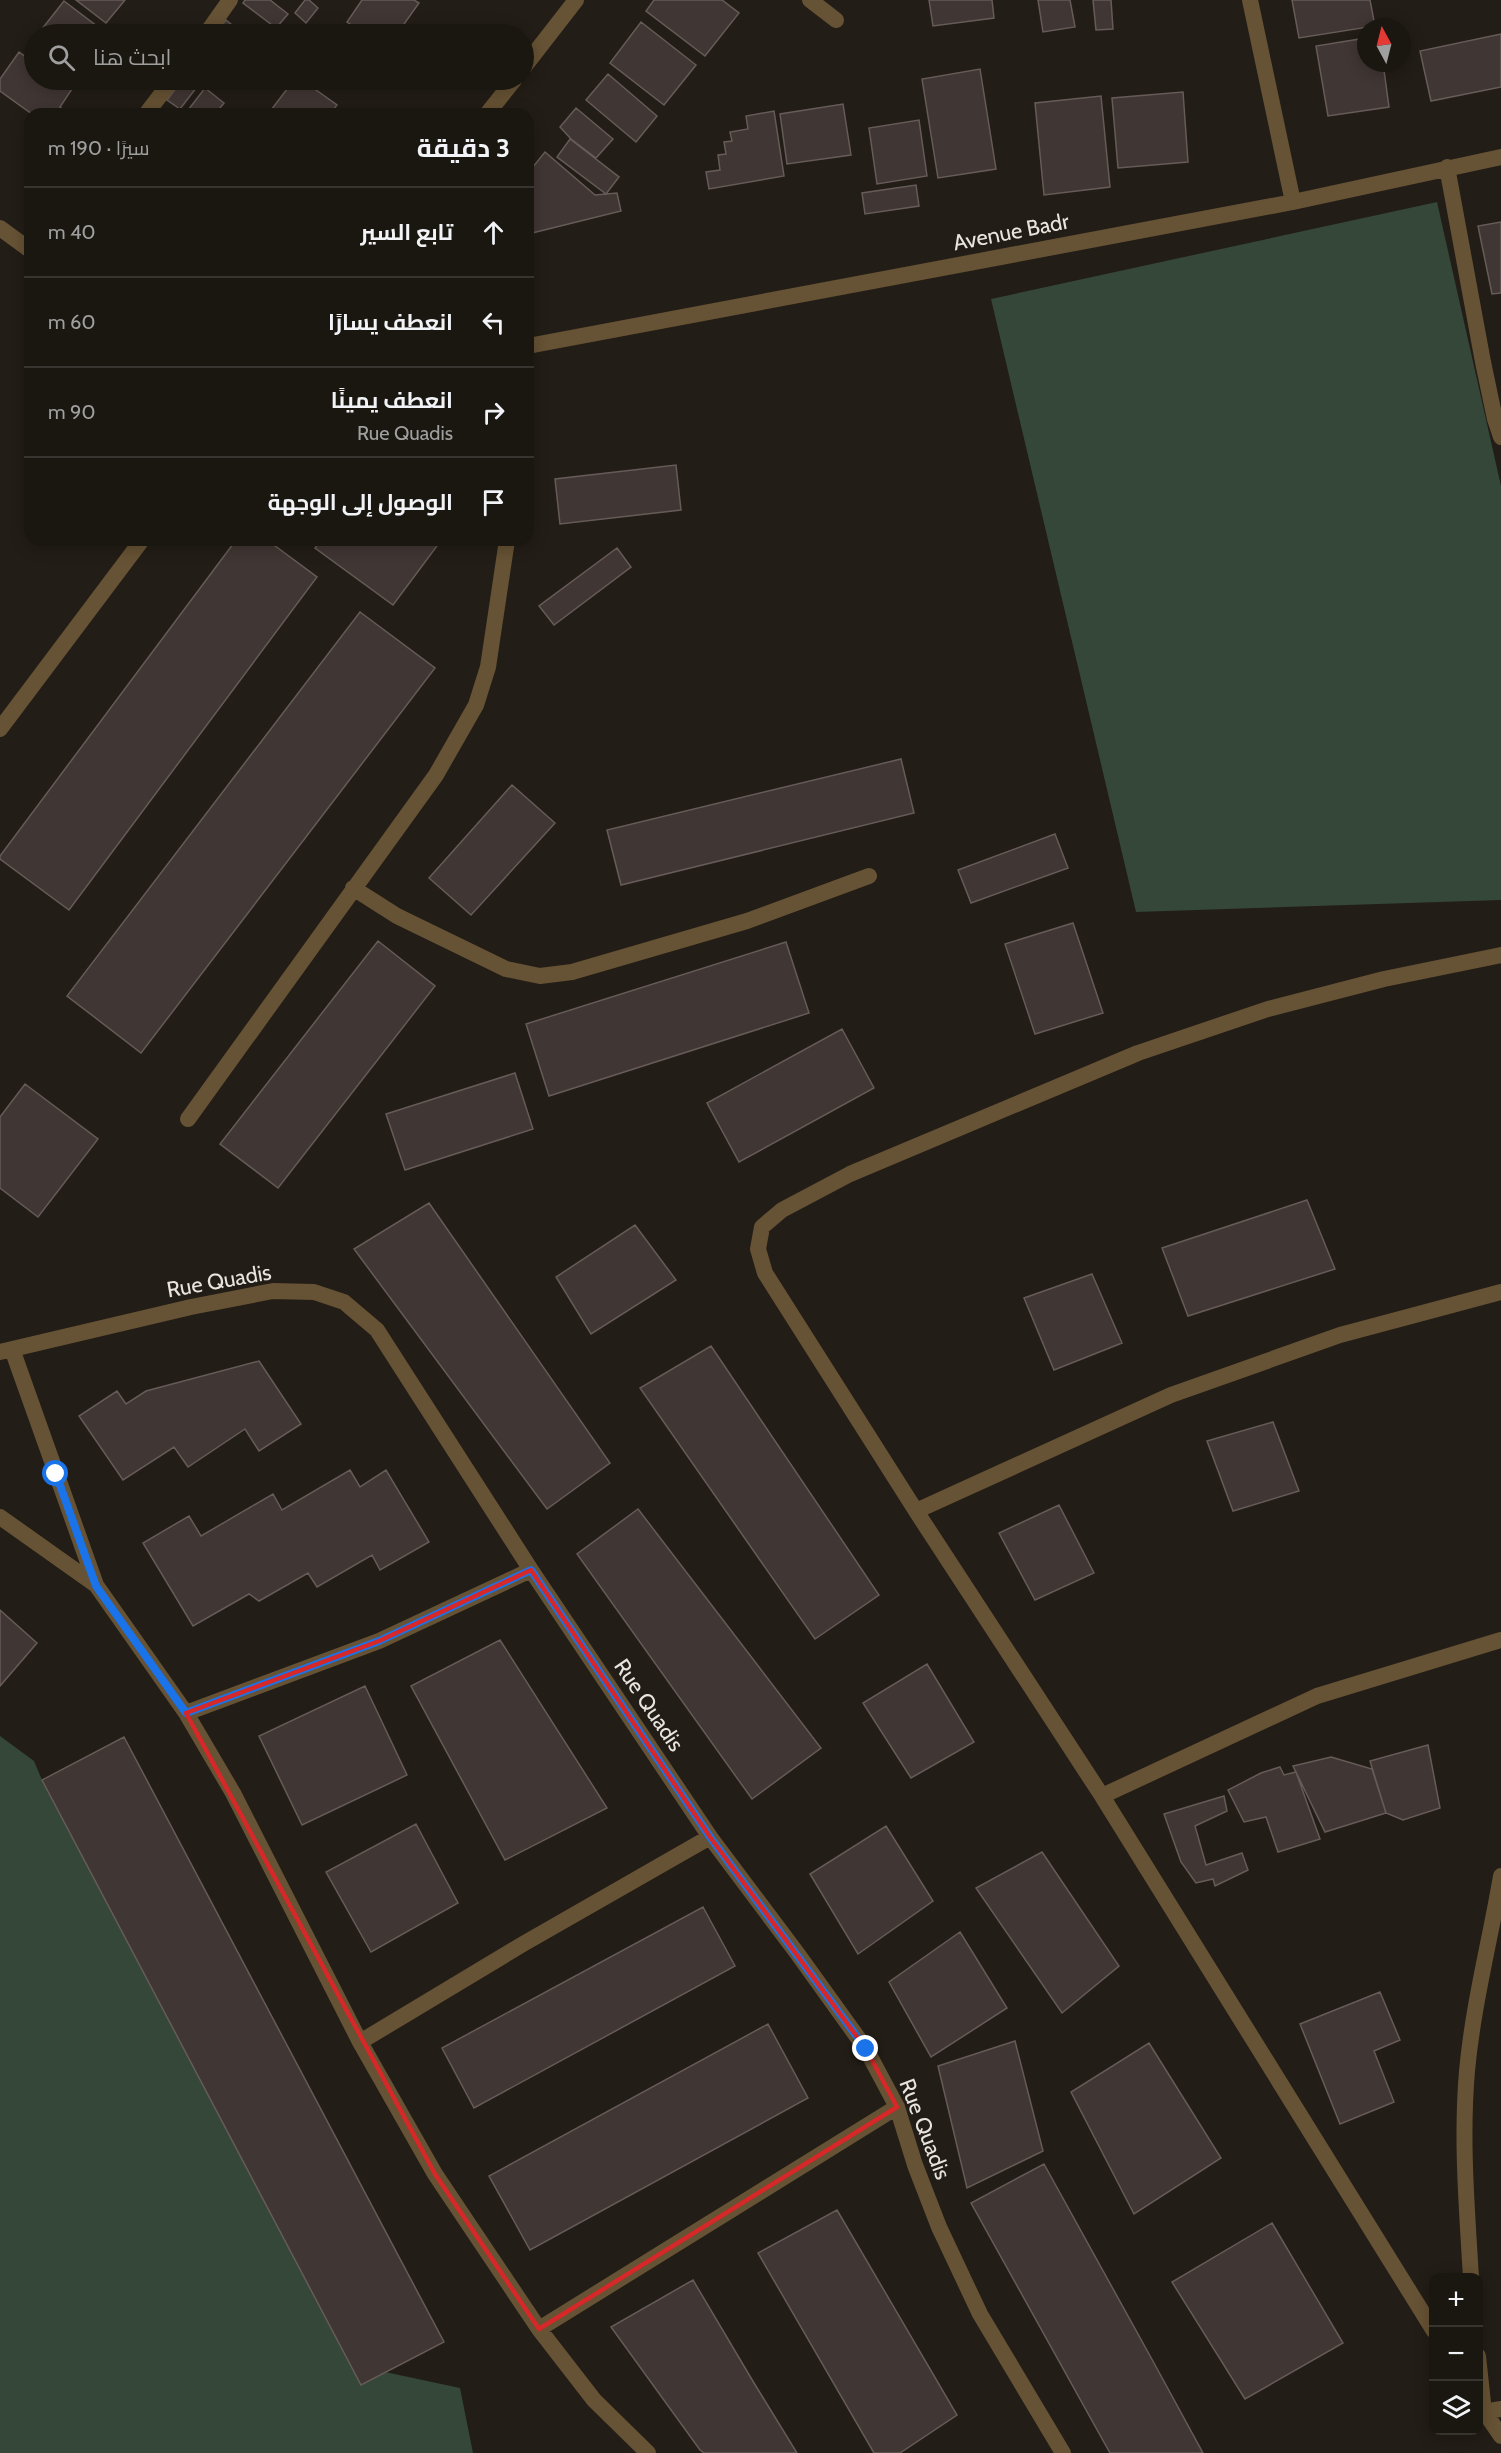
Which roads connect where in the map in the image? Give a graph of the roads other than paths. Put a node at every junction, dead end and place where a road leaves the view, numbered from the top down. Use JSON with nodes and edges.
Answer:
{"nodes":[{"id":1,"x":230,"y":0,"type":"edge"},
{"id":2,"x":576,"y":0,"type":"edge"},
{"id":3,"x":810,"y":0,"type":"edge"},
{"id":4,"x":1250,"y":0,"type":"edge"},
{"id":5,"x":836,"y":20,"type":"dead end"},
{"id":6,"x":213,"y":24,"type":"edge"},
{"id":7,"x":534,"y":54,"type":"edge"},
{"id":8,"x":164,"y":90,"type":"edge"},
{"id":9,"x":506,"y":90,"type":"edge"},
{"id":10,"x":151,"y":108,"type":"edge"},
{"id":11,"x":492,"y":108,"type":"edge"},
{"id":12,"x":1501,"y":157,"type":"edge"},
{"id":13,"x":1447,"y":167,"type":"junction"},
{"id":14,"x":1293,"y":202,"type":"junction"},
{"id":15,"x":0,"y":228,"type":"edge"},
{"id":16,"x":24,"y":246,"type":"edge"},
{"id":17,"x":534,"y":345,"type":"edge"},
{"id":18,"x":1501,"y":437,"type":"edge"},
{"id":19,"x":137,"y":546,"type":"edge"},
{"id":20,"x":506,"y":546,"type":"edge"},
{"id":21,"x":0,"y":729,"type":"edge"},
{"id":22,"x":869,"y":876,"type":"dead end"},
{"id":23,"x":353,"y":888,"type":"junction"},
{"id":24,"x":1501,"y":955,"type":"edge"},
{"id":25,"x":188,"y":1119,"type":"dead end"},
{"id":26,"x":1501,"y":1292,"type":"edge"},
{"id":27,"x":6,"y":1350,"type":"edge"},
{"id":28,"x":916,"y":1511,"type":"junction"},
{"id":29,"x":0,"y":1517,"type":"edge"},
{"id":30,"x":531,"y":1570,"type":"junction"},
{"id":31,"x":96,"y":1586,"type":"junction"},
{"id":32,"x":1501,"y":1640,"type":"edge"},
{"id":33,"x":186,"y":1713,"type":"junction"},
{"id":34,"x":1102,"y":1796,"type":"junction"},
{"id":35,"x":710,"y":1837,"type":"junction"},
{"id":36,"x":1501,"y":1876,"type":"edge"},
{"id":37,"x":360,"y":2042,"type":"junction"},
{"id":38,"x":897,"y":2107,"type":"junction"},
{"id":39,"x":1471,"y":2273,"type":"edge"},
{"id":40,"x":1432,"y":2327,"type":"edge"},
{"id":41,"x":539,"y":2330,"type":"junction"},
{"id":42,"x":1483,"y":2379,"type":"edge"},
{"id":43,"x":1488,"y":2408,"type":"edge"},
{"id":44,"x":1501,"y":2436,"type":"edge"},
{"id":45,"x":648,"y":2453,"type":"edge"},
{"id":46,"x":1063,"y":2453,"type":"edge"}],
"edges":[{"from":1,"to":6,"type":"street"},
{"from":2,"to":7,"type":"street"},
{"from":3,"to":5,"type":"street"},
{"from":4,"to":14,"type":"street"},
{"from":8,"to":10,"type":"street"},
{"from":9,"to":11,"type":"street"},
{"from":12,"to":13,"type":"street","name":"Avenue Badr"},
{"from":13,"to":14,"type":"street","name":"Avenue Badr"},
{"from":13,"to":18,"type":"street"},
{"from":14,"to":17,"type":"street","name":"Avenue Badr"},
{"from":15,"to":16,"type":"street"},
{"from":19,"to":21,"type":"street"},
{"from":20,"to":23,"type":"street"},
{"from":22,"to":23,"type":"street"},
{"from":23,"to":25,"type":"street"},
{"from":24,"to":28,"type":"street"},
{"from":26,"to":28,"type":"street"},
{"from":27,"to":30,"type":"street","name":"Rue Quadis"},
{"from":27,"to":31,"type":"street"},
{"from":28,"to":34,"type":"street"},
{"from":29,"to":31,"type":"street"},
{"from":30,"to":33,"type":"street"},
{"from":30,"to":35,"type":"street","name":"Rue Quadis"},
{"from":31,"to":33,"type":"street"},
{"from":32,"to":34,"type":"street"},
{"from":33,"to":37,"type":"street"},
{"from":34,"to":40,"type":"street"},
{"from":35,"to":37,"type":"street"},
{"from":35,"to":38,"type":"street","name":"Rue Quadis"},
{"from":36,"to":39,"type":"street"},
{"from":37,"to":41,"type":"street"},
{"from":38,"to":41,"type":"street"},
{"from":38,"to":46,"type":"street","name":"Rue Quadis"},
{"from":41,"to":45,"type":"street"},
{"from":42,"to":43,"type":"street"},
{"from":43,"to":44,"type":"street"}]}
